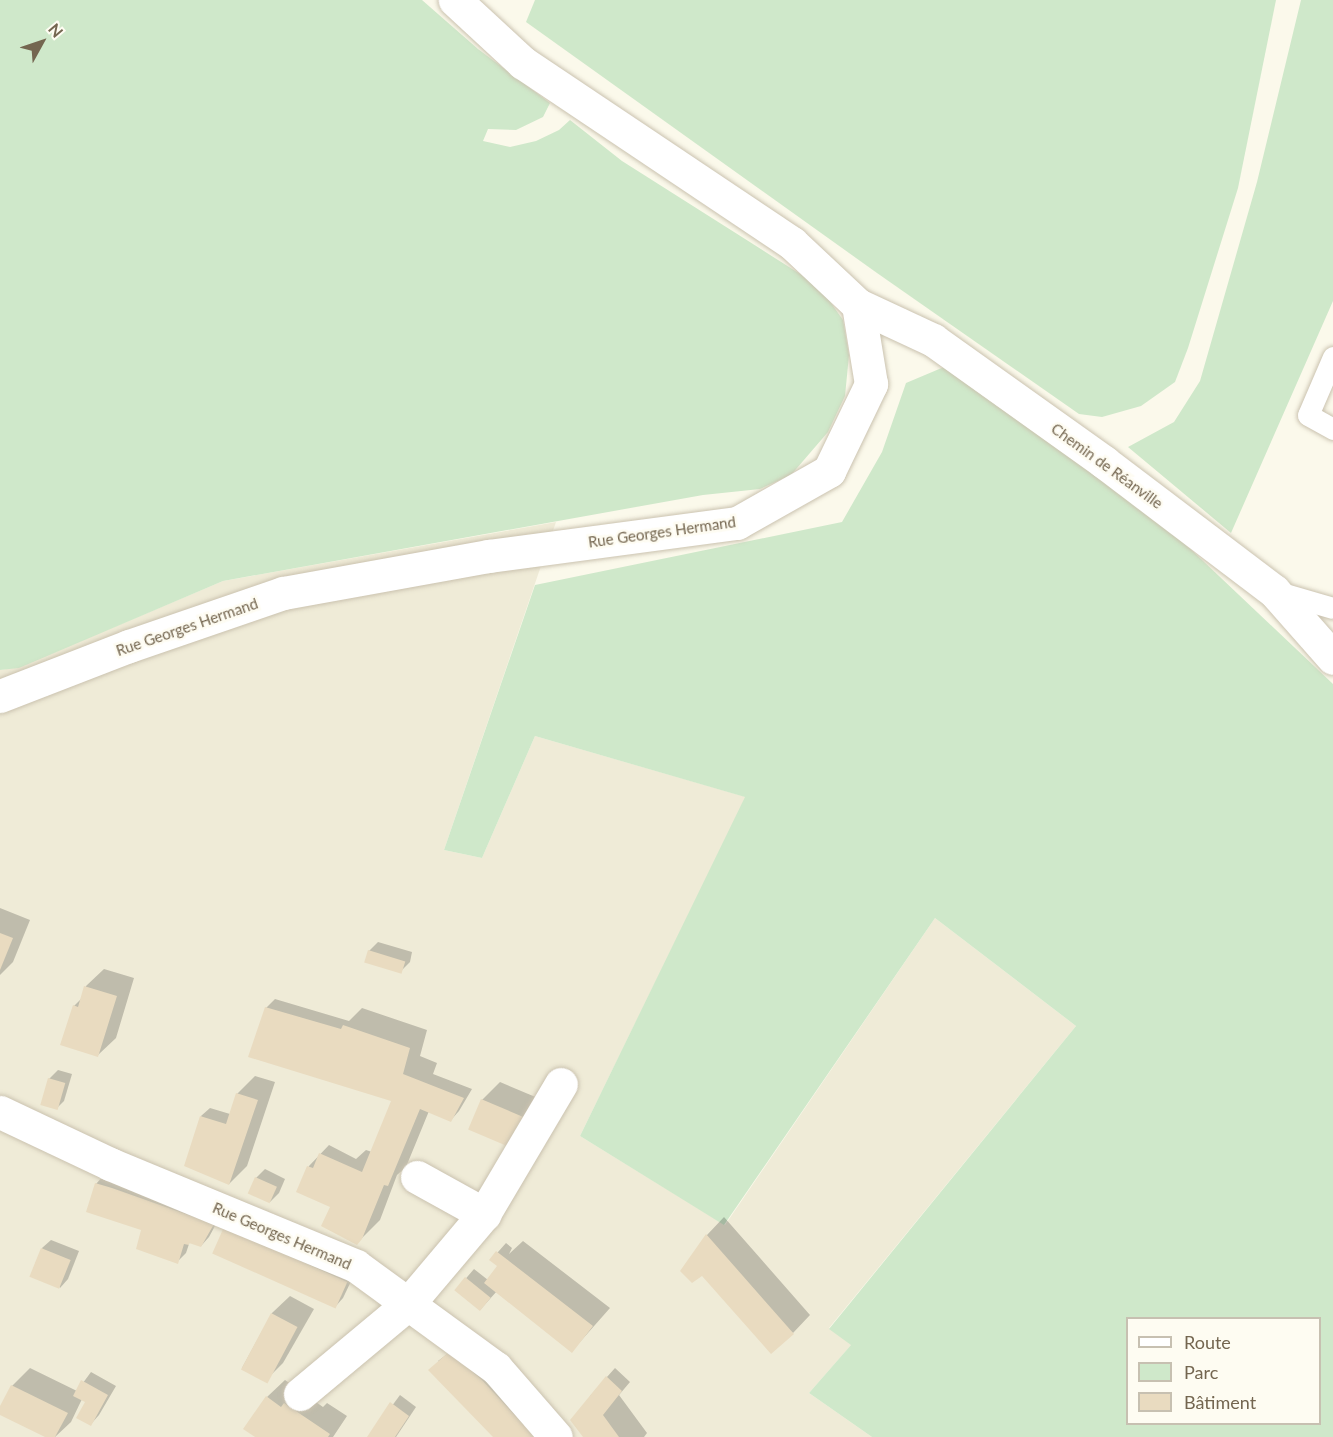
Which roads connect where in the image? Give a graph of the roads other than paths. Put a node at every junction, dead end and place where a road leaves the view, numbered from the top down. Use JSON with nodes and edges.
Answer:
{"nodes":[{"id":1,"x":455,"y":0,"type":"edge"},
{"id":2,"x":858,"y":305,"type":"junction"},
{"id":3,"x":1333,"y":357,"type":"edge"},
{"id":4,"x":1333,"y":429,"type":"edge"},
{"id":5,"x":1274,"y":591,"type":"junction"},
{"id":6,"x":1333,"y":608,"type":"edge"},
{"id":7,"x":1333,"y":658,"type":"edge"},
{"id":8,"x":0,"y":696,"type":"edge"},
{"id":9,"x":561,"y":1084,"type":"dead end"},
{"id":10,"x":0,"y":1112,"type":"edge"},
{"id":11,"x":417,"y":1177,"type":"dead end"},
{"id":12,"x":484,"y":1214,"type":"junction"},
{"id":13,"x":408,"y":1304,"type":"junction"},
{"id":14,"x":300,"y":1394,"type":"dead end"},
{"id":15,"x":556,"y":1437,"type":"edge"}],
"edges":[{"from":1,"to":2,"type":"street"},
{"from":2,"to":5,"type":"street","name":"Chemin de Réanville"},
{"from":2,"to":8,"type":"street","name":"Rue Georges Hermand"},
{"from":3,"to":4,"type":"lane"},
{"from":5,"to":6,"type":"lane"},
{"from":5,"to":7,"type":"street","name":"Chemin de Réanville"},
{"from":9,"to":12,"type":"street"},
{"from":10,"to":13,"type":"street","name":"Rue Georges Hermand"},
{"from":11,"to":12,"type":"street"},
{"from":12,"to":13,"type":"street"},
{"from":13,"to":14,"type":"street"},
{"from":13,"to":15,"type":"street","name":"Rue Georges Hermand"}]}
